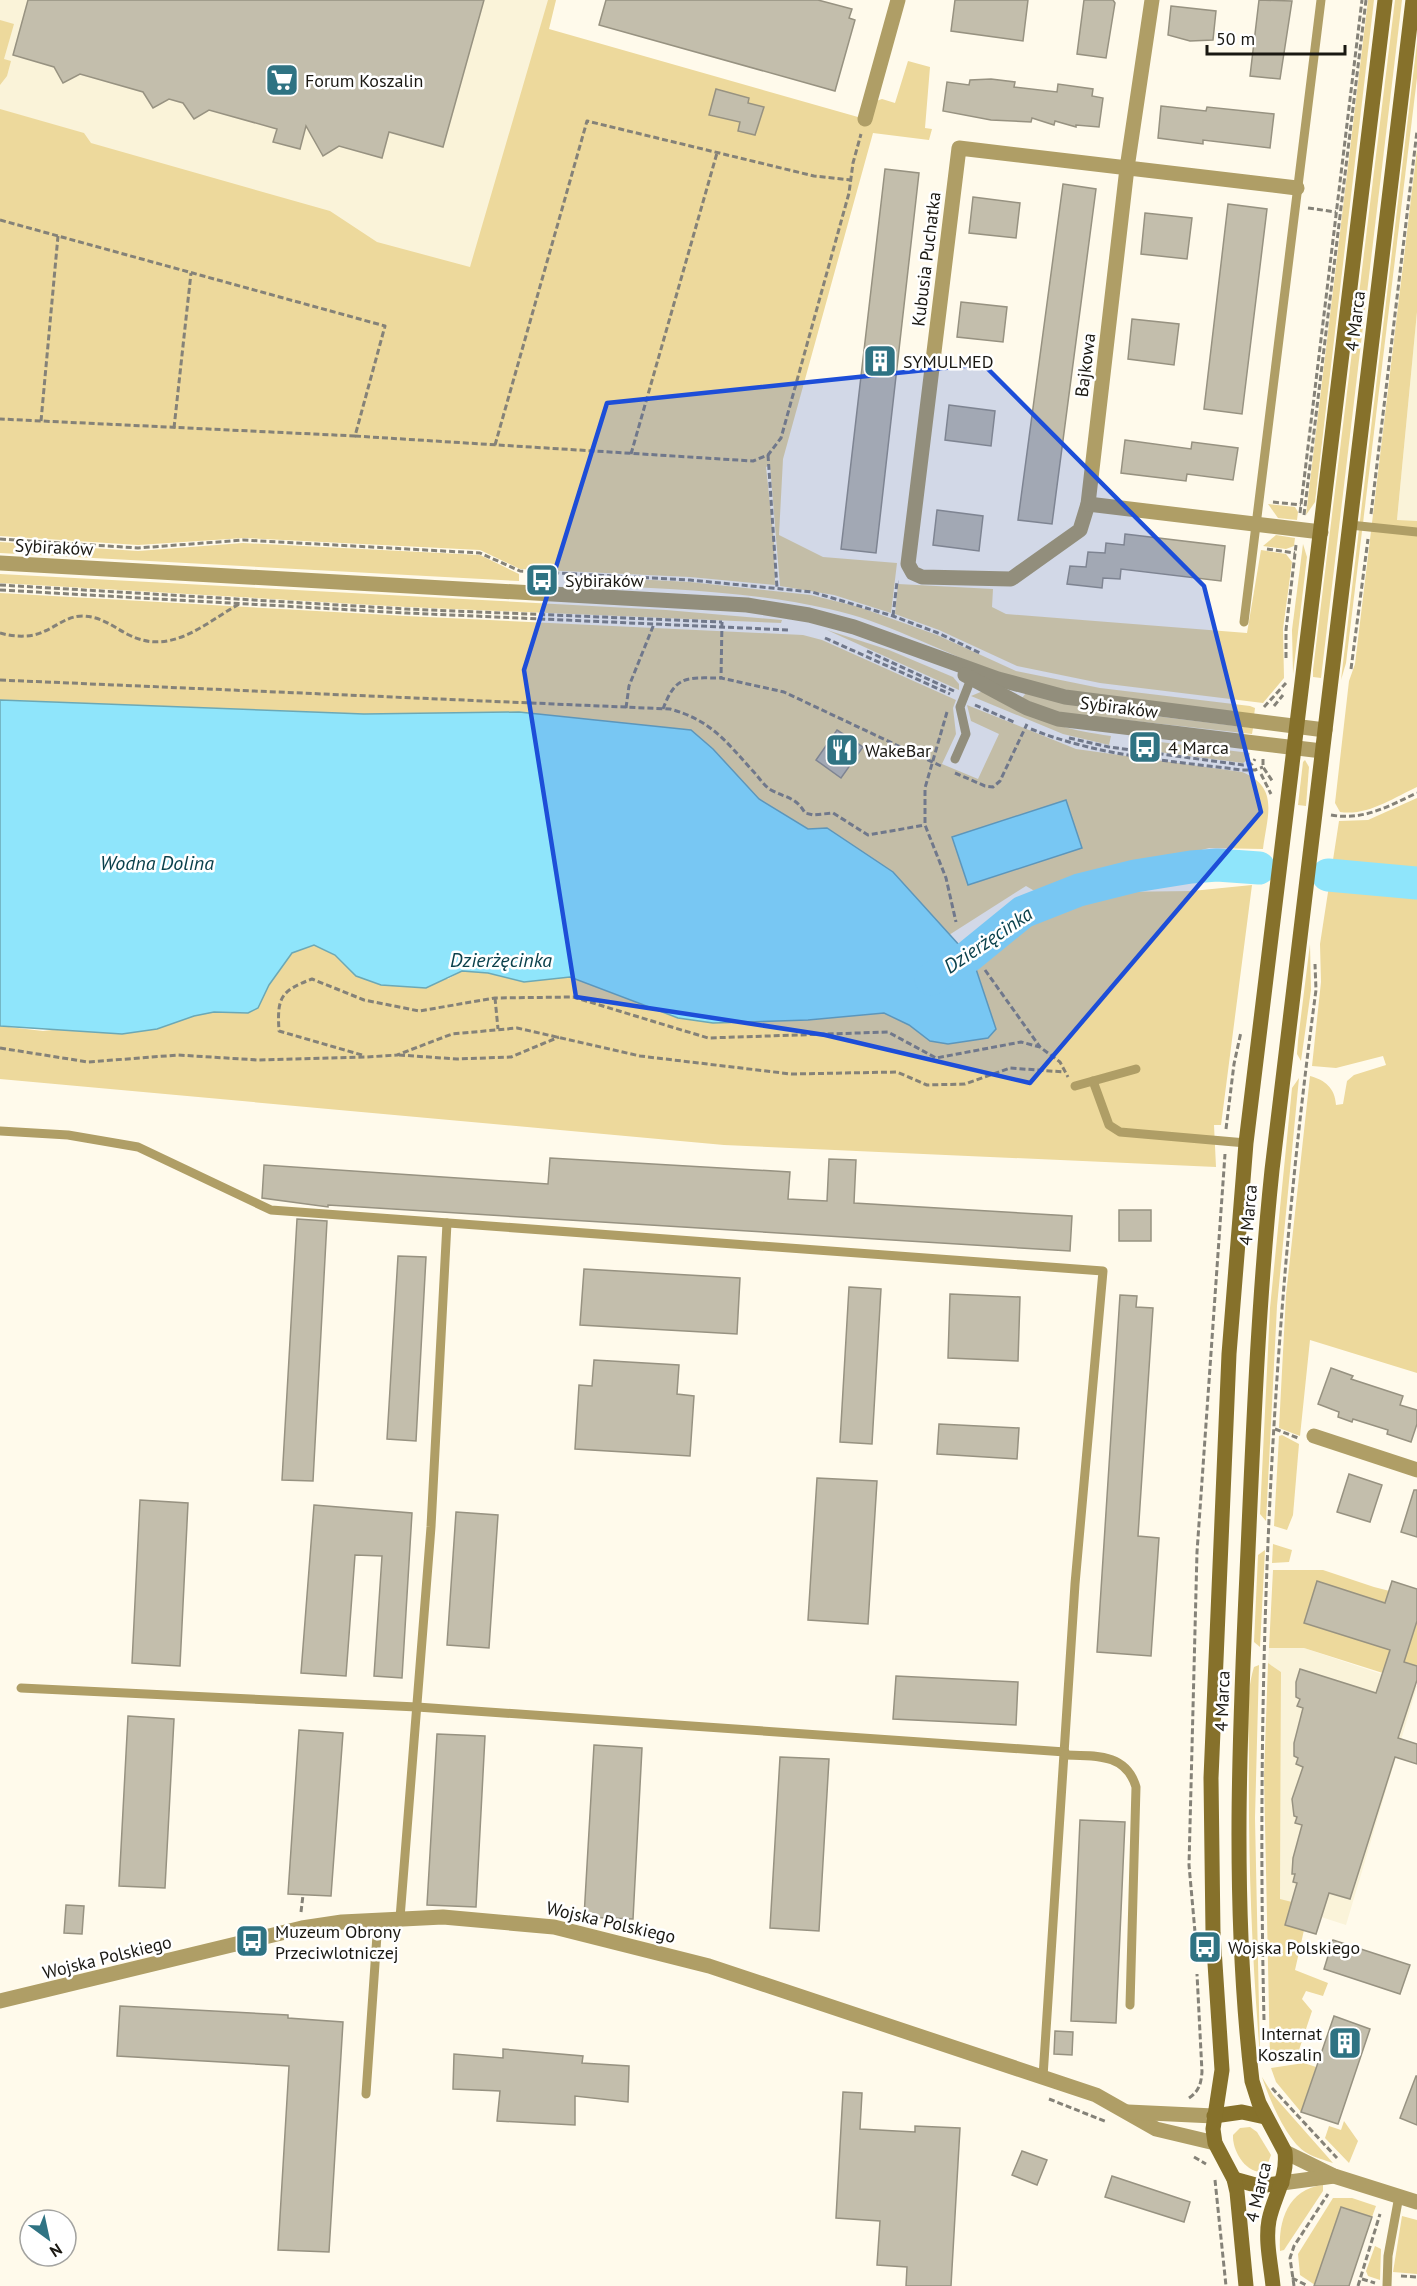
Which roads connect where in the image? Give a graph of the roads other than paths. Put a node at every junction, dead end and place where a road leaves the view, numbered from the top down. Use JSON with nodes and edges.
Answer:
{"nodes":[{"id":1,"x":898,"y":0,"type":"edge"},
{"id":2,"x":1152,"y":0,"type":"edge"},
{"id":3,"x":1321,"y":0,"type":"edge"},
{"id":4,"x":1385,"y":0,"type":"edge"},
{"id":5,"x":1413,"y":0,"type":"edge"},
{"id":6,"x":865,"y":119,"type":"road end"},
{"id":7,"x":1127,"y":168,"type":"junction"},
{"id":8,"x":1297,"y":188,"type":"junction"},
{"id":9,"x":1088,"y":504,"type":"junction"},
{"id":10,"x":1257,"y":525,"type":"junction"},
{"id":11,"x":1350,"y":525,"type":"junction"},
{"id":12,"x":1321,"y":532,"type":"junction"},
{"id":13,"x":1417,"y":532,"type":"edge"},
{"id":14,"x":0,"y":563,"type":"edge"},
{"id":15,"x":1244,"y":622,"type":"dead end"},
{"id":16,"x":926,"y":653,"type":"junction"},
{"id":17,"x":971,"y":679,"type":"junction"},
{"id":18,"x":1297,"y":727,"type":"junction"},
{"id":19,"x":1325,"y":730,"type":"junction"},
{"id":20,"x":1294,"y":748,"type":"junction"},
{"id":21,"x":1322,"y":751,"type":"junction"},
{"id":22,"x":955,"y":759,"type":"dead end"},
{"id":23,"x":1136,"y":1069,"type":"dead end"},
{"id":24,"x":1093,"y":1081,"type":"junction"},
{"id":25,"x":1075,"y":1086,"type":"road end"},
{"id":26,"x":0,"y":1131,"type":"edge"},
{"id":27,"x":1246,"y":1143,"type":"junction"},
{"id":28,"x":447,"y":1223,"type":"junction"},
{"id":29,"x":1314,"y":1437,"type":"road end"},
{"id":30,"x":1417,"y":1470,"type":"edge"},
{"id":31,"x":21,"y":1688,"type":"dead end"},
{"id":32,"x":417,"y":1707,"type":"junction"},
{"id":33,"x":1065,"y":1754,"type":"junction"},
{"id":34,"x":400,"y":1918,"type":"junction"},
{"id":35,"x":375,"y":1920,"type":"junction"},
{"id":36,"x":0,"y":2001,"type":"edge"},
{"id":37,"x":1130,"y":2005,"type":"dead end"},
{"id":38,"x":1043,"y":2077,"type":"junction"},
{"id":39,"x":366,"y":2094,"type":"dead end"},
{"id":40,"x":1125,"y":2111,"type":"junction"},
{"id":41,"x":1214,"y":2116,"type":"junction"},
{"id":42,"x":1265,"y":2117,"type":"junction"},
{"id":43,"x":1215,"y":2143,"type":"junction"},
{"id":44,"x":1285,"y":2152,"type":"junction"},
{"id":45,"x":1334,"y":2176,"type":"junction"},
{"id":46,"x":1234,"y":2179,"type":"junction"},
{"id":47,"x":1282,"y":2183,"type":"junction"},
{"id":48,"x":1399,"y":2196,"type":"junction"},
{"id":49,"x":1417,"y":2202,"type":"edge"},
{"id":50,"x":1246,"y":2286,"type":"edge"},
{"id":51,"x":1273,"y":2286,"type":"edge"},
{"id":52,"x":1387,"y":2286,"type":"edge"}],
"edges":[{"from":1,"to":6,"type":"street"},
{"from":2,"to":7,"type":"street","name":"Bajkowa"},
{"from":3,"to":8,"type":"lane"},
{"from":4,"to":12,"type":"main road","name":"4 Marca"},
{"from":5,"to":11,"type":"main road","name":"4 Marca"},
{"from":7,"to":8,"type":"street","name":"Kubusia Puchatka"},
{"from":7,"to":9,"type":"street","name":"Bajkowa"},
{"from":7,"to":9,"type":"street","name":"Kubusia Puchatka"},
{"from":8,"to":10,"type":"lane"},
{"from":9,"to":10,"type":"street"},
{"from":10,"to":12,"type":"street"},
{"from":10,"to":15,"type":"lane"},
{"from":11,"to":13,"type":"lane"},
{"from":11,"to":19,"type":"main road","name":"4 Marca"},
{"from":12,"to":18,"type":"main road","name":"4 Marca"},
{"from":14,"to":16,"type":"street","name":"Sybiraków"},
{"from":16,"to":17,"type":"street","name":"Sybiraków"},
{"from":16,"to":18,"type":"street","name":"Sybiraków"},
{"from":17,"to":20,"type":"street","name":"Sybiraków"},
{"from":17,"to":22,"type":"lane"},
{"from":18,"to":19,"type":"street","name":"Sybiraków"},
{"from":18,"to":20,"type":"main road","name":"4 Marca"},
{"from":19,"to":21,"type":"main road","name":"4 Marca"},
{"from":20,"to":21,"type":"street","name":"Sybiraków"},
{"from":20,"to":27,"type":"main road","name":"4 Marca"},
{"from":21,"to":42,"type":"main road","name":"4 Marca"},
{"from":23,"to":24,"type":"lane"},
{"from":24,"to":25,"type":"lane"},
{"from":24,"to":27,"type":"lane"},
{"from":26,"to":28,"type":"lane"},
{"from":27,"to":41,"type":"main road","name":"4 Marca"},
{"from":28,"to":32,"type":"lane"},
{"from":28,"to":33,"type":"lane"},
{"from":29,"to":30,"type":"street"},
{"from":31,"to":32,"type":"lane"},
{"from":32,"to":33,"type":"lane"},
{"from":32,"to":34,"type":"lane"},
{"from":33,"to":37,"type":"lane"},
{"from":33,"to":38,"type":"lane"},
{"from":34,"to":35,"type":"street","name":"Wojska Polskiego"},
{"from":34,"to":38,"type":"street","name":"Wojska Polskiego"},
{"from":35,"to":36,"type":"street","name":"Wojska Polskiego"},
{"from":35,"to":39,"type":"lane"},
{"from":38,"to":40,"type":"street","name":"Wojska Polskiego"},
{"from":40,"to":41,"type":"street","name":"Wojska Polskiego"},
{"from":40,"to":43,"type":"street","name":"Wojska Polskiego"},
{"from":41,"to":42,"type":"main road","name":"Wojska Polskiego"},
{"from":41,"to":43,"type":"main road","name":"4 Marca"},
{"from":42,"to":44,"type":"main road","name":"4 Marca"},
{"from":43,"to":46,"type":"main road","name":"4 Marca"},
{"from":44,"to":45,"type":"street"},
{"from":44,"to":47,"type":"main road","name":"4 Marca"},
{"from":45,"to":47,"type":"street"},
{"from":45,"to":48,"type":"street"},
{"from":46,"to":47,"type":"main road"},
{"from":46,"to":50,"type":"main road","name":"4 Marca"},
{"from":47,"to":51,"type":"main road","name":"4 Marca"},
{"from":48,"to":49,"type":"street"},
{"from":48,"to":52,"type":"lane"}]}
